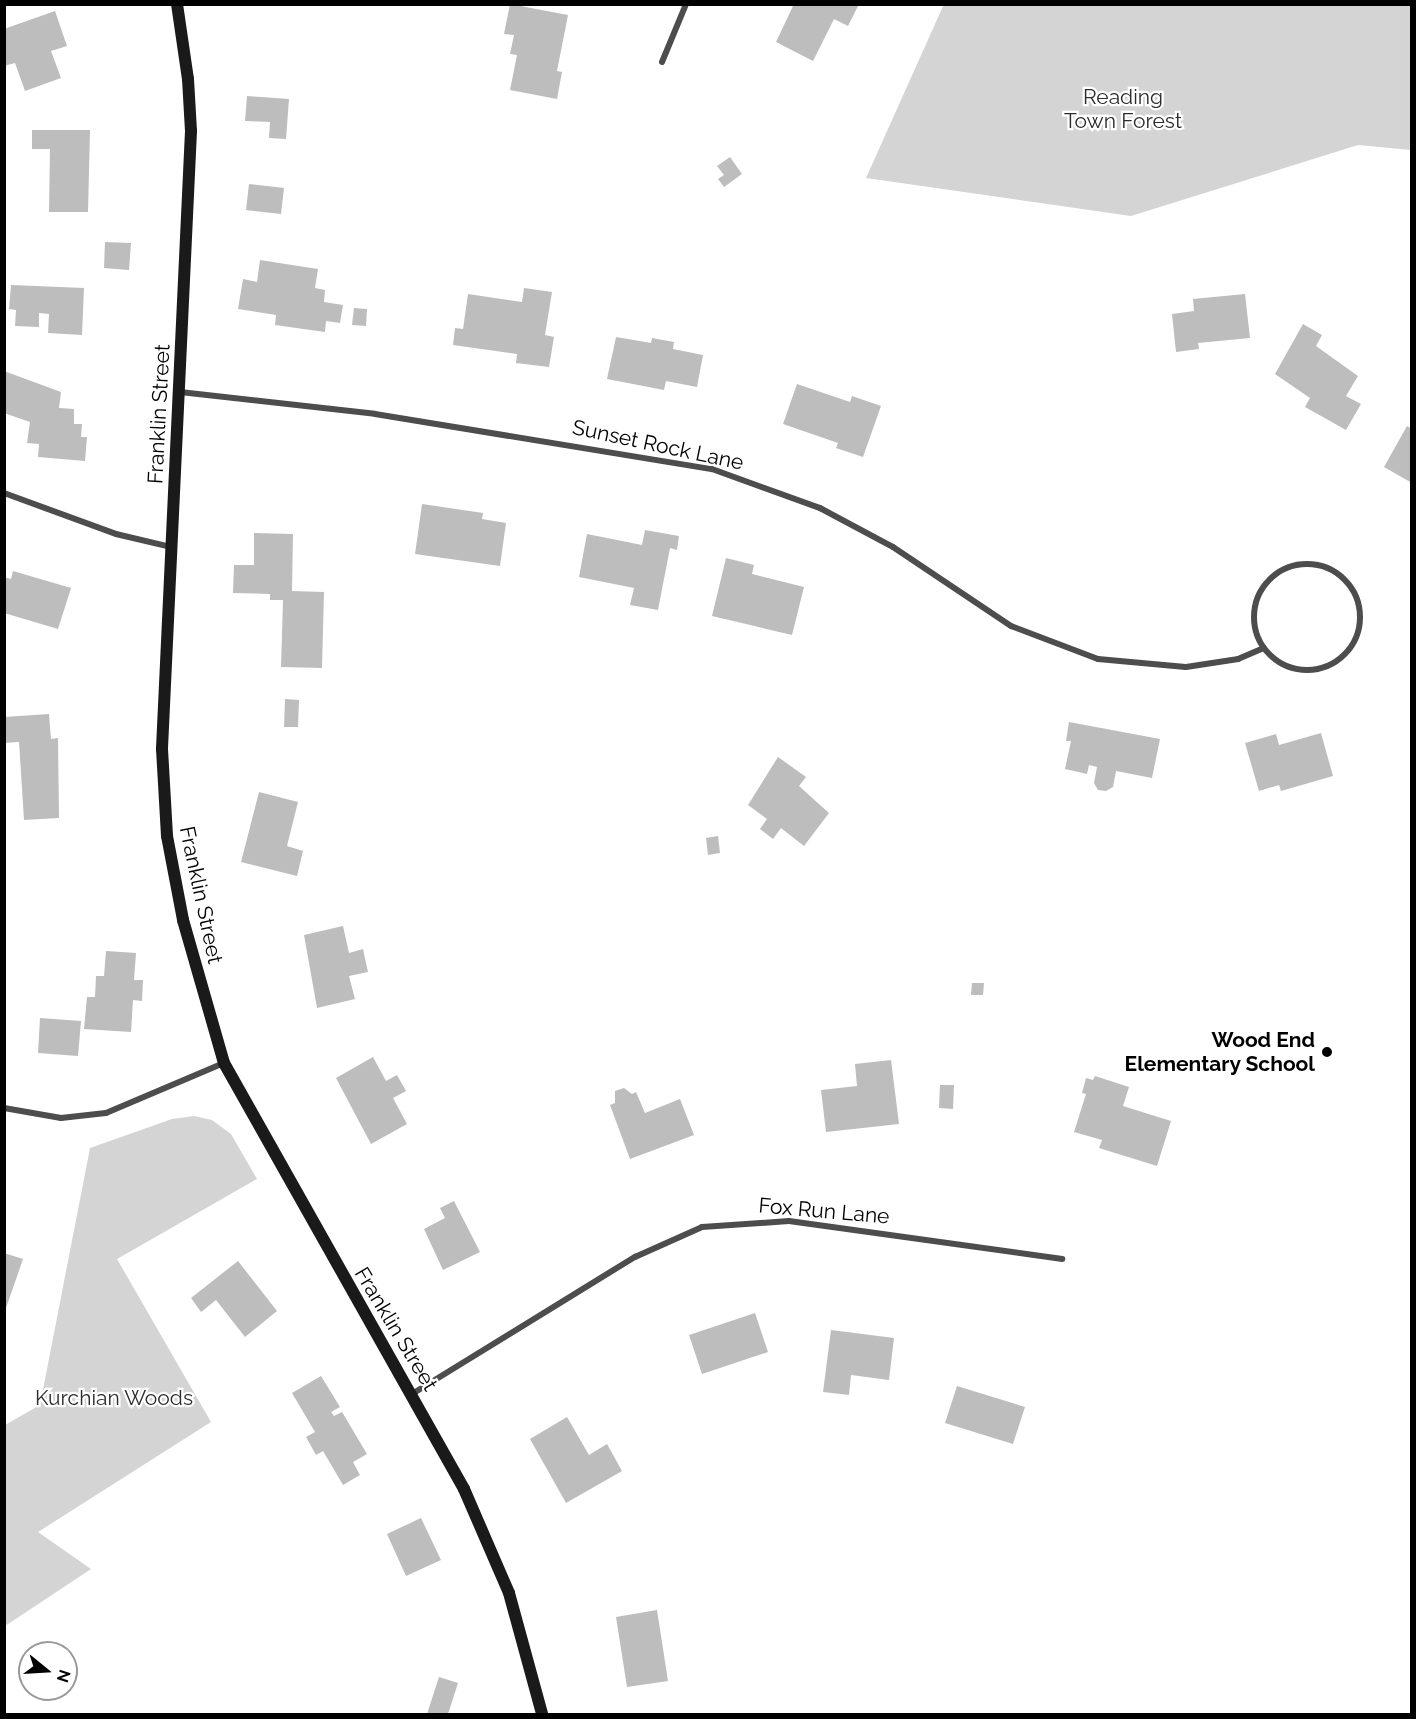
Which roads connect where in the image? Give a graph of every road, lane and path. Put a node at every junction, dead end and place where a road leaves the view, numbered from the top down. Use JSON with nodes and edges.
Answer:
{"nodes":[{"id":1,"x":177,"y":4,"type":"edge"},
{"id":2,"x":686,"y":4,"type":"edge"},
{"id":3,"x":662,"y":62,"type":"dead end"},
{"id":4,"x":180,"y":392,"type":"junction"},
{"id":5,"x":4,"y":493,"type":"edge"},
{"id":6,"x":171,"y":547,"type":"junction"},
{"id":7,"x":1264,"y":648,"type":"junction"},
{"id":8,"x":224,"y":1062,"type":"junction"},
{"id":9,"x":4,"y":1108,"type":"edge"},
{"id":10,"x":1062,"y":1259,"type":"dead end"},
{"id":11,"x":412,"y":1394,"type":"junction"},
{"id":12,"x":542,"y":1714,"type":"edge"}],
"edges":[{"from":1,"to":4,"type":"main road","name":"Franklin Street"},
{"from":2,"to":3,"type":"street"},
{"from":4,"to":6,"type":"main road","name":"Franklin Street"},
{"from":4,"to":7,"type":"street","name":"Sunset Rock Lane"},
{"from":5,"to":6,"type":"street"},
{"from":6,"to":8,"type":"main road","name":"Franklin Street"},
{"from":7,"to":7,"type":"street"},
{"from":8,"to":9,"type":"street"},
{"from":8,"to":11,"type":"main road","name":"Franklin Street"},
{"from":10,"to":11,"type":"street","name":"Fox Run Lane"},
{"from":11,"to":12,"type":"main road","name":"Franklin Street"}]}
